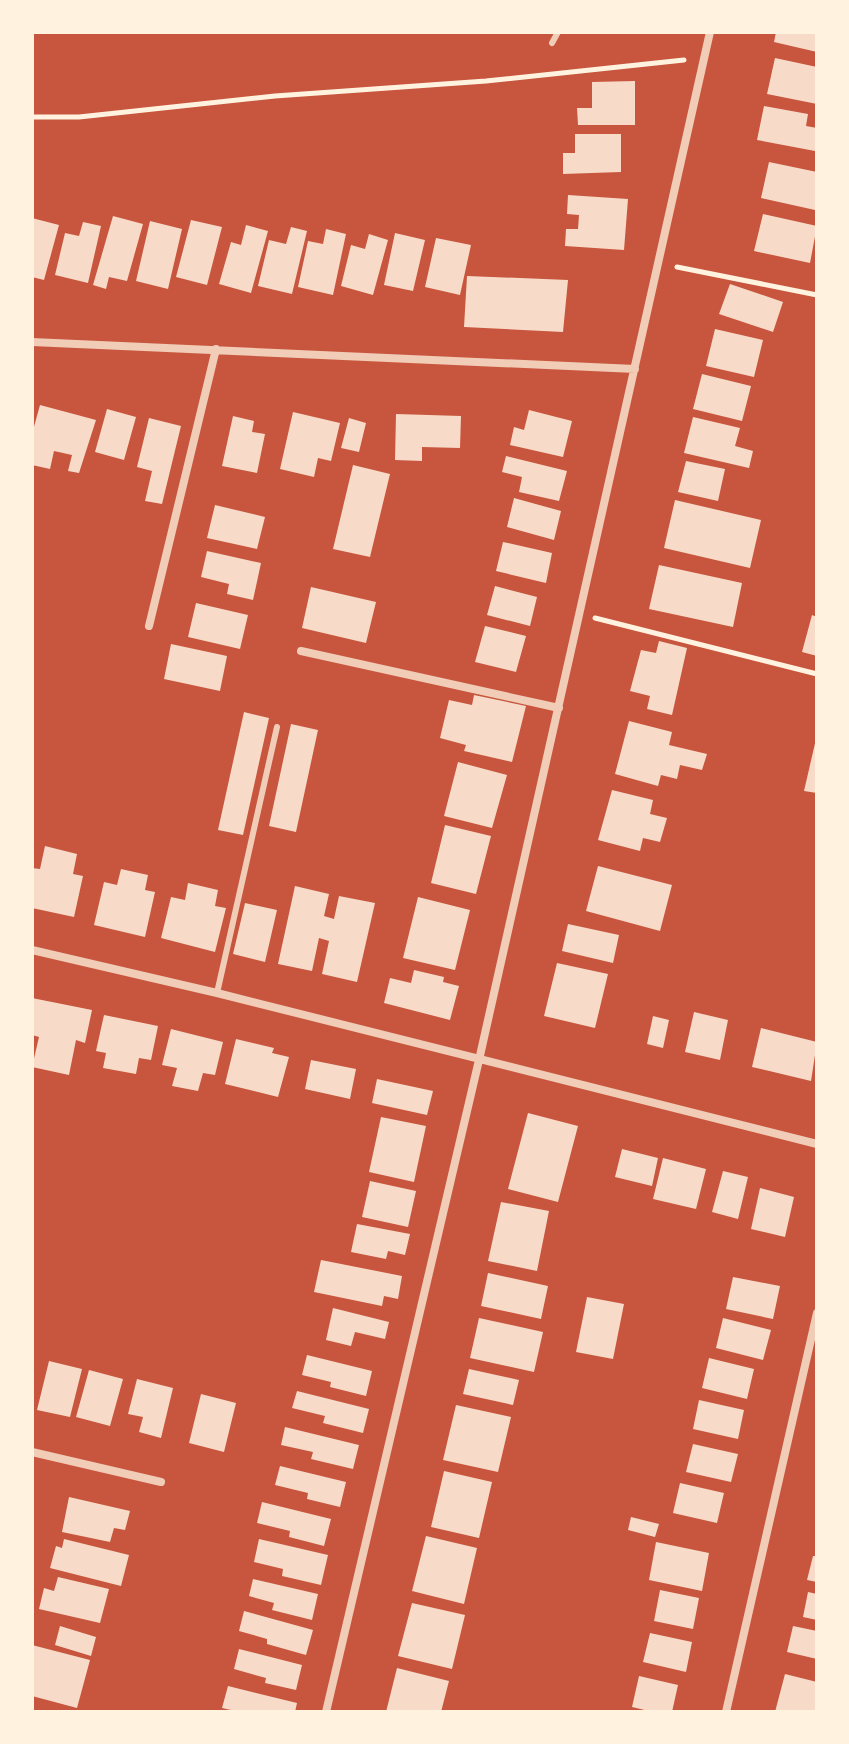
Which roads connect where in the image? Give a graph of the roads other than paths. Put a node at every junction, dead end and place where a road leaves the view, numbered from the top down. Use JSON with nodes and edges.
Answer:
{"nodes":[{"id":1,"x":558,"y":32,"type":"edge"},
{"id":2,"x":710,"y":32,"type":"edge"},
{"id":3,"x":552,"y":43,"type":"dead end"},
{"id":4,"x":32,"y":342,"type":"edge"},
{"id":5,"x":216,"y":349,"type":"junction"},
{"id":6,"x":635,"y":369,"type":"junction"},
{"id":7,"x":149,"y":626,"type":"dead end"},
{"id":8,"x":301,"y":651,"type":"dead end"},
{"id":9,"x":559,"y":708,"type":"junction"},
{"id":10,"x":277,"y":727,"type":"dead end"},
{"id":11,"x":32,"y":950,"type":"edge"},
{"id":12,"x":217,"y":993,"type":"junction"},
{"id":13,"x":479,"y":1060,"type":"junction"},
{"id":14,"x":817,"y":1144,"type":"edge"},
{"id":15,"x":817,"y":1313,"type":"edge"},
{"id":16,"x":32,"y":1452,"type":"edge"},
{"id":17,"x":161,"y":1482,"type":"dead end"},
{"id":18,"x":326,"y":1712,"type":"edge"},
{"id":19,"x":726,"y":1712,"type":"edge"}],
"edges":[{"from":1,"to":3,"type":"lane"},
{"from":2,"to":6,"type":"street"},
{"from":4,"to":5,"type":"street"},
{"from":5,"to":6,"type":"street"},
{"from":5,"to":7,"type":"street"},
{"from":6,"to":9,"type":"street"},
{"from":8,"to":9,"type":"street"},
{"from":9,"to":13,"type":"street"},
{"from":10,"to":12,"type":"lane"},
{"from":11,"to":12,"type":"street"},
{"from":12,"to":13,"type":"street"},
{"from":13,"to":14,"type":"street"},
{"from":13,"to":18,"type":"street"},
{"from":15,"to":19,"type":"street"},
{"from":16,"to":17,"type":"street"}]}
